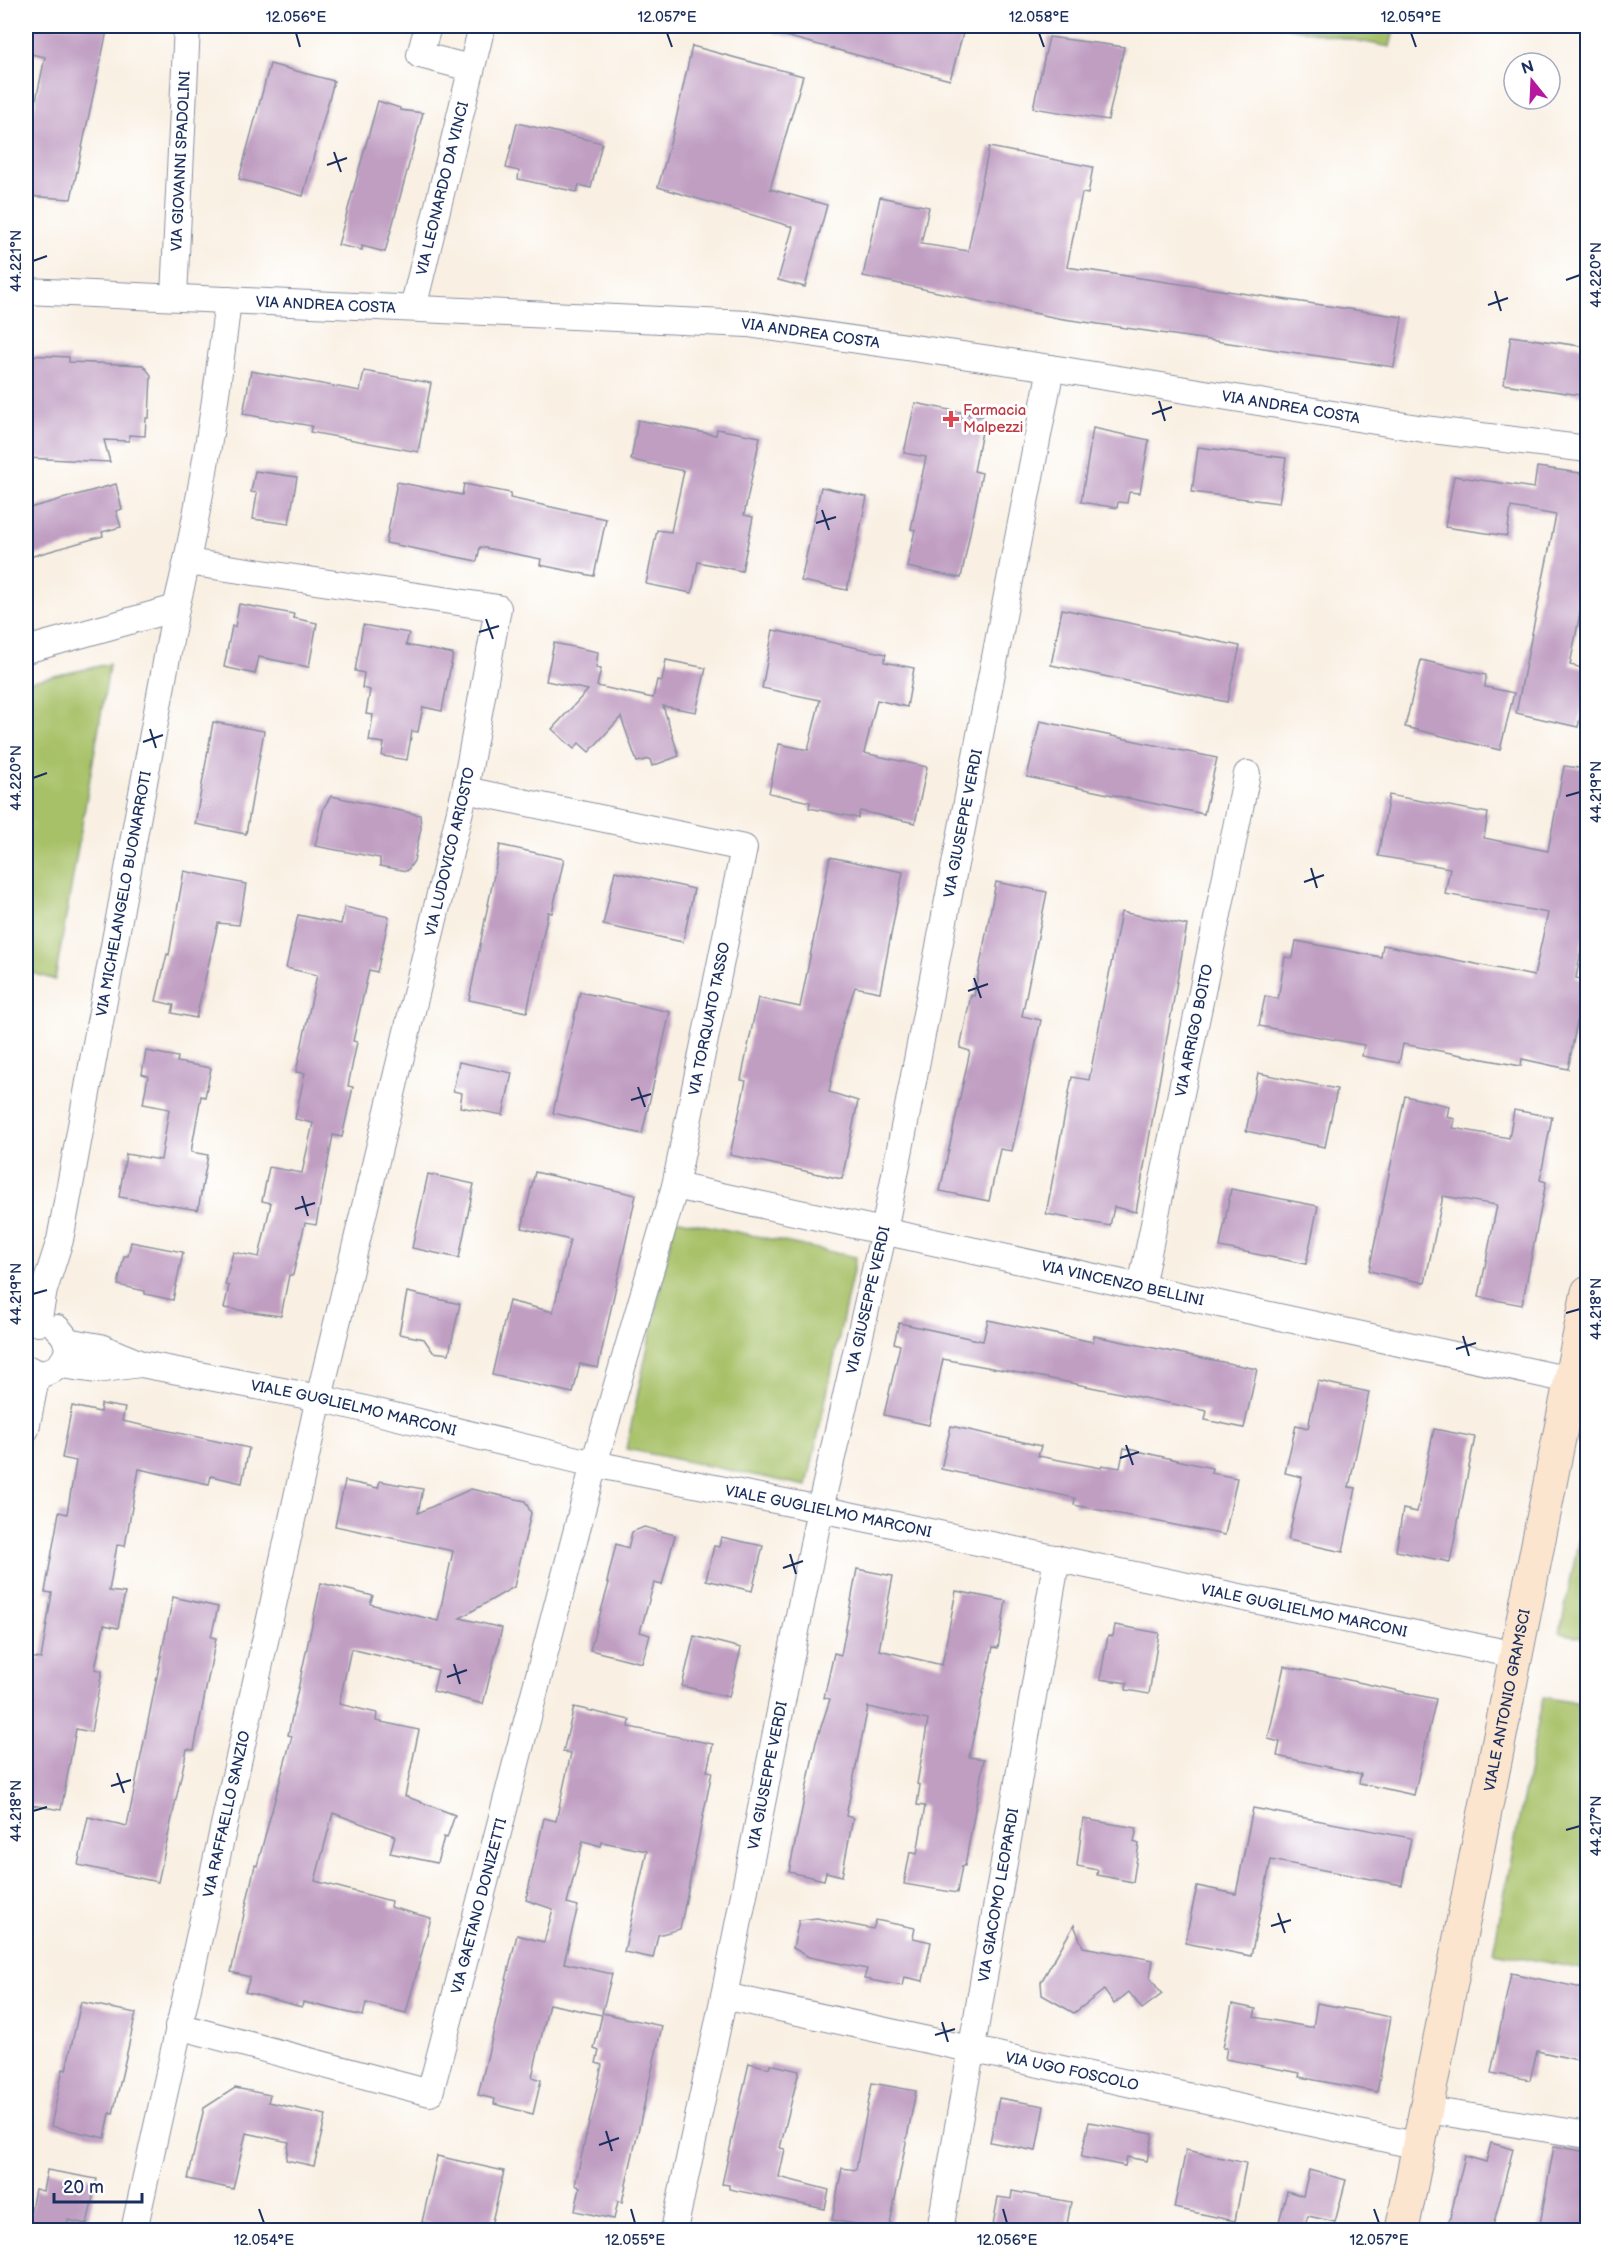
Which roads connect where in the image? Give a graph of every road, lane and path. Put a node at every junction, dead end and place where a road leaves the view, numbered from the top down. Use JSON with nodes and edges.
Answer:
{"nodes":[{"id":1,"x":187,"y":26,"type":"edge"},
{"id":2,"x":428,"y":26,"type":"edge"},
{"id":3,"x":482,"y":26,"type":"edge"},
{"id":4,"x":470,"y":68,"type":"junction"},
{"id":5,"x":26,"y":291,"type":"edge"},
{"id":6,"x":174,"y":296,"type":"junction"},
{"id":7,"x":228,"y":300,"type":"junction"},
{"id":8,"x":413,"y":308,"type":"junction"},
{"id":9,"x":1051,"y":368,"type":"junction"},
{"id":10,"x":1587,"y":449,"type":"edge"},
{"id":11,"x":187,"y":562,"type":"junction"},
{"id":12,"x":176,"y":608,"type":"junction"},
{"id":13,"x":26,"y":650,"type":"edge"},
{"id":14,"x":1247,"y":774,"type":"dead end"},
{"id":15,"x":465,"y":790,"type":"junction"},
{"id":16,"x":675,"y":1186,"type":"junction"},
{"id":17,"x":884,"y":1231,"type":"junction"},
{"id":18,"x":1141,"y":1287,"type":"junction"},
{"id":19,"x":1587,"y":1292,"type":"edge"},
{"id":20,"x":49,"y":1336,"type":"edge"},
{"id":21,"x":31,"y":1370,"type":"edge"},
{"id":22,"x":1578,"y":1382,"type":"edge"},
{"id":23,"x":319,"y":1398,"type":"junction"},
{"id":24,"x":26,"y":1429,"type":"edge"},
{"id":25,"x":594,"y":1464,"type":"junction"},
{"id":26,"x":820,"y":1509,"type":"junction"},
{"id":27,"x":1057,"y":1558,"type":"junction"},
{"id":28,"x":1516,"y":1655,"type":"junction"},
{"id":29,"x":724,"y":1996,"type":"junction"},
{"id":30,"x":178,"y":2026,"type":"junction"},
{"id":31,"x":973,"y":2050,"type":"junction"},
{"id":32,"x":1427,"y":2110,"type":"junction"},
{"id":33,"x":1587,"y":2135,"type":"edge"},
{"id":34,"x":1419,"y":2146,"type":"junction"},
{"id":35,"x":134,"y":2230,"type":"edge"},
{"id":36,"x":674,"y":2230,"type":"edge"},
{"id":37,"x":940,"y":2230,"type":"edge"},
{"id":38,"x":1402,"y":2230,"type":"edge"}],
"edges":[{"from":1,"to":6,"type":"street","name":"VIA GIOVANNI SPADOLINI"},
{"from":2,"to":4,"type":"street"},
{"from":3,"to":4,"type":"street","name":"VIA LEONARDO DA VINCI"},
{"from":4,"to":8,"type":"street","name":"VIA LEONARDO DA VINCI"},
{"from":5,"to":6,"type":"street","name":"VIA ANDREA COSTA"},
{"from":6,"to":7,"type":"street","name":"VIA ANDREA COSTA"},
{"from":7,"to":8,"type":"street","name":"VIA ANDREA COSTA"},
{"from":7,"to":11,"type":"street","name":"VIA MICHELANGELO BUONARROTI"},
{"from":8,"to":9,"type":"street","name":"VIA ANDREA COSTA"},
{"from":9,"to":10,"type":"street","name":"VIA ANDREA COSTA"},
{"from":9,"to":17,"type":"street","name":"VIA GIUSEPPE VERDI"},
{"from":11,"to":12,"type":"street","name":"VIA MICHELANGELO BUONARROTI"},
{"from":11,"to":15,"type":"street","name":"VIA LUDOVICO ARIOSTO"},
{"from":12,"to":13,"type":"street"},
{"from":12,"to":20,"type":"street","name":"VIA MICHELANGELO BUONARROTI"},
{"from":14,"to":18,"type":"street","name":"VIA ARRIGO BOITO"},
{"from":15,"to":16,"type":"street","name":"VIA TORQUATO TASSO"},
{"from":15,"to":23,"type":"street","name":"VIA LUDOVICO ARIOSTO"},
{"from":16,"to":17,"type":"street","name":"VIA VINCENZO BELLINI"},
{"from":16,"to":25,"type":"street","name":"VIA TORQUATO TASSO"},
{"from":17,"to":18,"type":"street","name":"VIA VINCENZO BELLINI"},
{"from":17,"to":26,"type":"street","name":"VIA GIUSEPPE VERDI"},
{"from":18,"to":22,"type":"street","name":"VIA VINCENZO BELLINI"},
{"from":19,"to":22,"type":"main road","name":"VIALE ANTONIO GRAMSCI"},
{"from":20,"to":21,"type":"street"},
{"from":20,"to":23,"type":"street","name":"VIALE GUGLIELMO MARCONI"},
{"from":21,"to":24,"type":"street"},
{"from":22,"to":28,"type":"main road","name":"VIALE ANTONIO GRAMSCI"},
{"from":23,"to":25,"type":"street","name":"VIALE GUGLIELMO MARCONI"},
{"from":23,"to":30,"type":"street","name":"VIA RAFFAELLO SANZIO"},
{"from":25,"to":26,"type":"street","name":"VIALE GUGLIELMO MARCONI"},
{"from":25,"to":30,"type":"street","name":"VIA GAETANO DONIZETTI"},
{"from":26,"to":27,"type":"street","name":"VIALE GUGLIELMO MARCONI"},
{"from":26,"to":29,"type":"street","name":"VIA GIUSEPPE VERDI"},
{"from":27,"to":28,"type":"street","name":"VIALE GUGLIELMO MARCONI"},
{"from":27,"to":31,"type":"street","name":"VIA GIACOMO LEOPARDI"},
{"from":28,"to":32,"type":"main road","name":"VIALE ANTONIO GRAMSCI"},
{"from":29,"to":31,"type":"street","name":"VIA UGO FOSCOLO"},
{"from":29,"to":36,"type":"street","name":"VIA GIUSEPPE VERDI"},
{"from":30,"to":35,"type":"street","name":"VIA RAFFAELLO SANZIO"},
{"from":31,"to":34,"type":"street","name":"VIA UGO FOSCOLO"},
{"from":31,"to":37,"type":"street","name":"VIA GIACOMO LEOPARDI"},
{"from":32,"to":33,"type":"street"},
{"from":32,"to":34,"type":"main road","name":"VIALE ANTONIO GRAMSCI"},
{"from":34,"to":38,"type":"main road","name":"VIALE ANTONIO GRAMSCI"}]}
